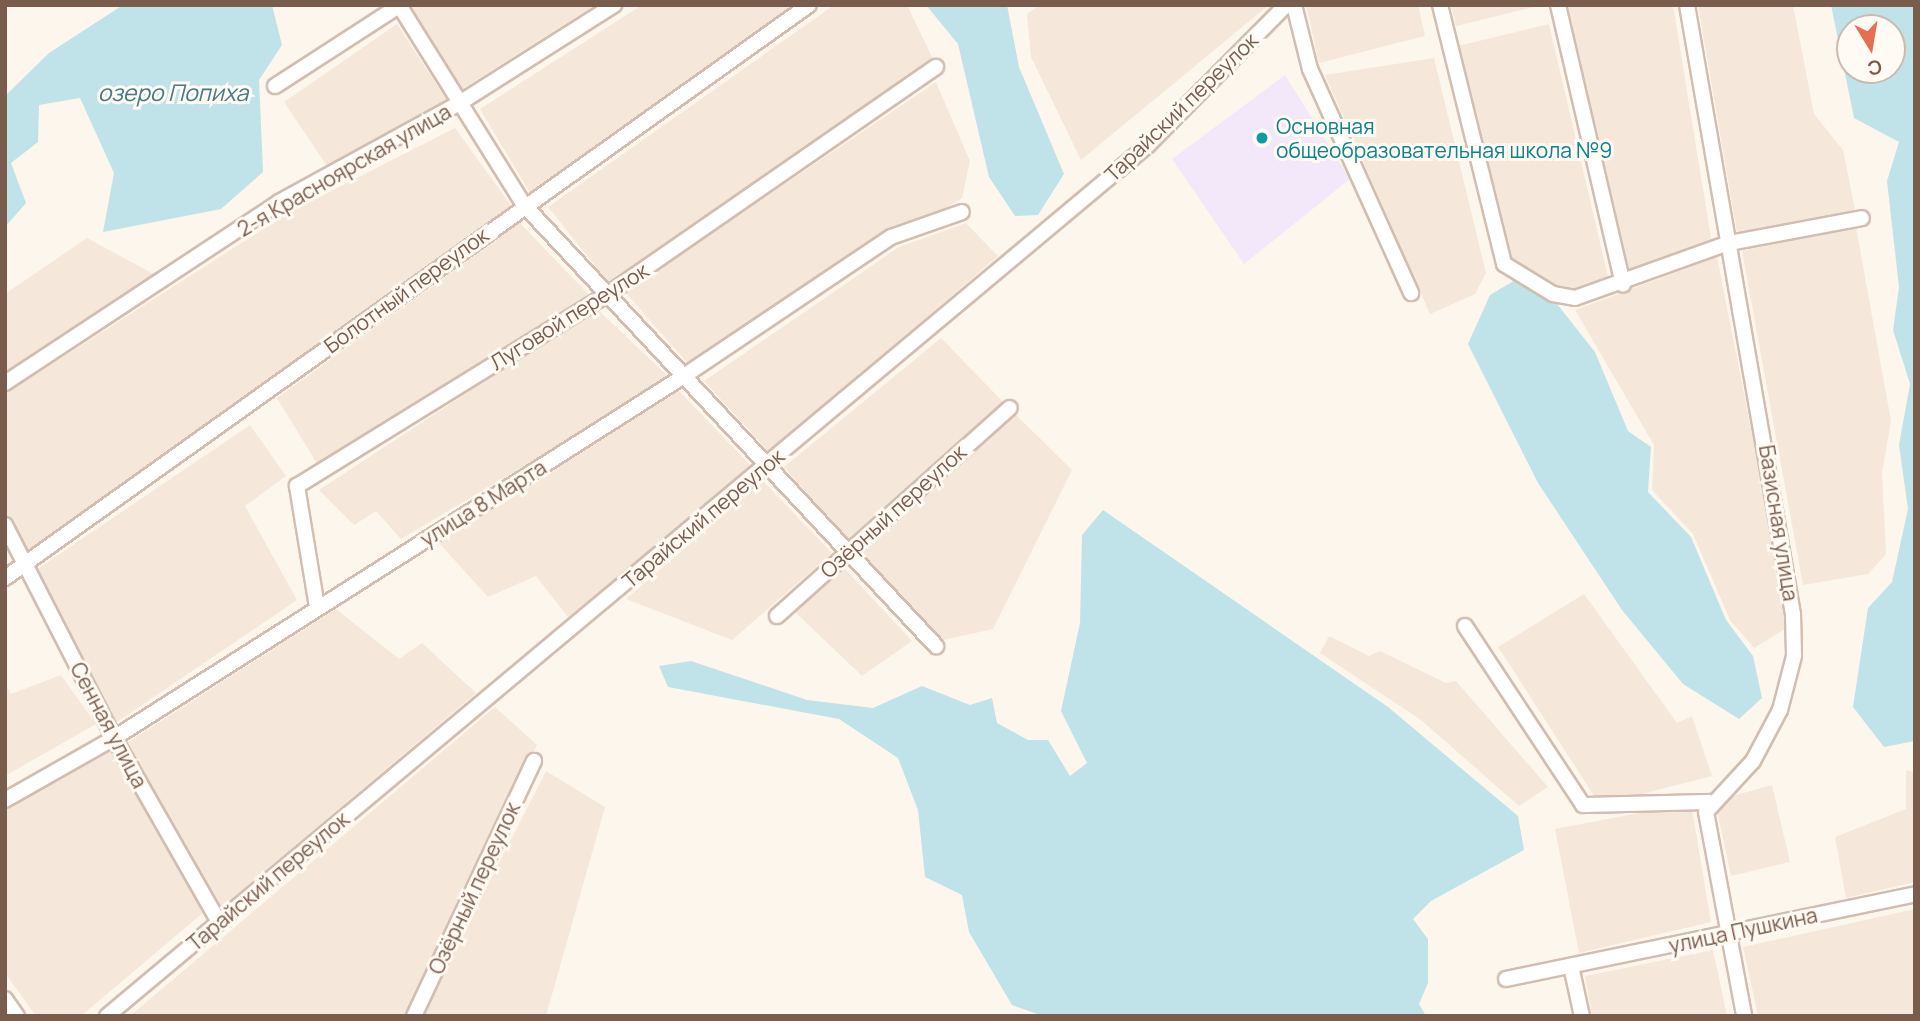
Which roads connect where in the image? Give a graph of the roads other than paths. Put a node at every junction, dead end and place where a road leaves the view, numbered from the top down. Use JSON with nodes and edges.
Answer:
{"nodes":[{"id":1,"x":614,"y":5,"type":"edge"},
{"id":2,"x":809,"y":5,"type":"edge"},
{"id":3,"x":1286,"y":5,"type":"edge"},
{"id":4,"x":1294,"y":5,"type":"edge"},
{"id":5,"x":1440,"y":5,"type":"edge"},
{"id":6,"x":1558,"y":5,"type":"edge"},
{"id":7,"x":1686,"y":5,"type":"edge"},
{"id":8,"x":399,"y":6,"type":"edge"},
{"id":9,"x":936,"y":67,"type":"dead end"},
{"id":10,"x":275,"y":86,"type":"dead end"},
{"id":11,"x":458,"y":104,"type":"junction"},
{"id":12,"x":524,"y":205,"type":"junction"},
{"id":13,"x":962,"y":212,"type":"dead end"},
{"id":14,"x":1862,"y":218,"type":"dead end"},
{"id":15,"x":1729,"y":243,"type":"junction"},
{"id":16,"x":1623,"y":285,"type":"junction"},
{"id":17,"x":1411,"y":293,"type":"dead end"},
{"id":18,"x":608,"y":294,"type":"junction"},
{"id":19,"x":684,"y":376,"type":"junction"},
{"id":20,"x":5,"y":383,"type":"edge"},
{"id":21,"x":1010,"y":408,"type":"dead end"},
{"id":22,"x":765,"y":466,"type":"junction"},
{"id":23,"x":5,"y":526,"type":"edge"},
{"id":24,"x":847,"y":552,"type":"junction"},
{"id":25,"x":25,"y":564,"type":"junction"},
{"id":26,"x":5,"y":579,"type":"edge"},
{"id":27,"x":317,"y":607,"type":"junction"},
{"id":28,"x":777,"y":616,"type":"dead end"},
{"id":29,"x":1465,"y":626,"type":"dead end"},
{"id":30,"x":936,"y":646,"type":"dead end"},
{"id":31,"x":114,"y":738,"type":"junction"},
{"id":32,"x":534,"y":761,"type":"dead end"},
{"id":33,"x":5,"y":800,"type":"edge"},
{"id":34,"x":1709,"y":802,"type":"junction"},
{"id":35,"x":1915,"y":894,"type":"edge"},
{"id":36,"x":219,"y":922,"type":"junction"},
{"id":37,"x":1727,"y":934,"type":"junction"},
{"id":38,"x":1571,"y":966,"type":"junction"},
{"id":39,"x":1506,"y":979,"type":"dead end"},
{"id":40,"x":5,"y":999,"type":"edge"},
{"id":41,"x":17,"y":1016,"type":"edge"},
{"id":42,"x":107,"y":1016,"type":"edge"},
{"id":43,"x":414,"y":1016,"type":"edge"},
{"id":44,"x":1581,"y":1016,"type":"edge"},
{"id":45,"x":1744,"y":1016,"type":"edge"}],
"edges":[{"from":1,"to":11,"type":"street","name":"2-я Красноярская улица"},
{"from":2,"to":12,"type":"street","name":"Болотный переулок"},
{"from":3,"to":22,"type":"street","name":"Тарайский переулок"},
{"from":4,"to":17,"type":"street"},
{"from":5,"to":16,"type":"street"},
{"from":6,"to":16,"type":"street"},
{"from":7,"to":15,"type":"street","name":"Базисная улица"},
{"from":8,"to":10,"type":"street"},
{"from":8,"to":11,"type":"street"},
{"from":9,"to":18,"type":"street","name":"Луговой переулок"},
{"from":11,"to":12,"type":"street"},
{"from":11,"to":20,"type":"street","name":"2-я Красноярская улица"},
{"from":12,"to":18,"type":"street"},
{"from":12,"to":25,"type":"street","name":"Болотный переулок"},
{"from":13,"to":19,"type":"street","name":"улица 8 Марта"},
{"from":14,"to":15,"type":"street"},
{"from":15,"to":16,"type":"street"},
{"from":15,"to":34,"type":"street","name":"Базисная улица"},
{"from":18,"to":19,"type":"street"},
{"from":18,"to":27,"type":"street","name":"Луговой переулок"},
{"from":19,"to":22,"type":"street"},
{"from":19,"to":27,"type":"street","name":"улица 8 Марта"},
{"from":21,"to":24,"type":"street","name":"Озёрный переулок"},
{"from":22,"to":24,"type":"street"},
{"from":22,"to":36,"type":"street","name":"Тарайский переулок"},
{"from":23,"to":25,"type":"street","name":"Сенная улица"},
{"from":24,"to":28,"type":"street","name":"Озёрный переулок"},
{"from":24,"to":30,"type":"street"},
{"from":25,"to":26,"type":"street","name":"Болотный переулок"},
{"from":25,"to":31,"type":"street","name":"Сенная улица"},
{"from":27,"to":31,"type":"street","name":"улица 8 Марта"},
{"from":29,"to":34,"type":"street"},
{"from":31,"to":33,"type":"street","name":"улица 8 Марта"},
{"from":31,"to":36,"type":"street","name":"Сенная улица"},
{"from":32,"to":43,"type":"street","name":"Озёрный переулок"},
{"from":34,"to":37,"type":"street"},
{"from":35,"to":37,"type":"street","name":"улица Пушкина"},
{"from":36,"to":42,"type":"street","name":"Тарайский переулок"},
{"from":37,"to":38,"type":"street","name":"улица Пушкина"},
{"from":37,"to":45,"type":"street"},
{"from":38,"to":39,"type":"street","name":"улица Пушкина"},
{"from":38,"to":44,"type":"street"},
{"from":40,"to":41,"type":"street"}]}
